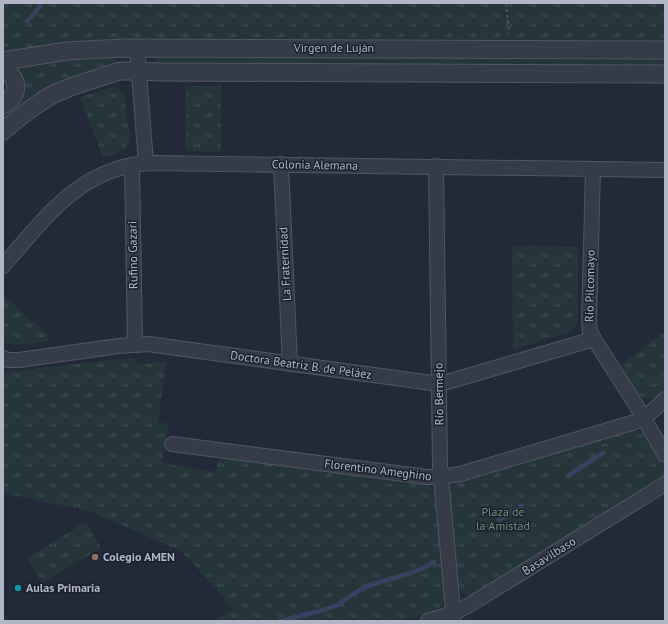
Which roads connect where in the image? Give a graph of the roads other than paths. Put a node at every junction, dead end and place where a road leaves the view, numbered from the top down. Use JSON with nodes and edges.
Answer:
{"nodes":[{"id":1,"x":137,"y":48,"type":"junction"},
{"id":2,"x":665,"y":50,"type":"edge"},
{"id":3,"x":3,"y":62,"type":"edge"},
{"id":4,"x":3,"y":68,"type":"edge"},
{"id":5,"x":138,"y":70,"type":"junction"},
{"id":6,"x":665,"y":74,"type":"edge"},
{"id":7,"x":3,"y":105,"type":"edge"},
{"id":8,"x":3,"y":131,"type":"edge"},
{"id":9,"x":139,"y":164,"type":"junction"},
{"id":10,"x":281,"y":164,"type":"junction"},
{"id":11,"x":436,"y":166,"type":"junction"},
{"id":12,"x":593,"y":169,"type":"junction"},
{"id":13,"x":665,"y":170,"type":"edge"},
{"id":14,"x":3,"y":266,"type":"edge"},
{"id":15,"x":594,"y":339,"type":"junction"},
{"id":16,"x":134,"y":345,"type":"junction"},
{"id":17,"x":3,"y":358,"type":"edge"},
{"id":18,"x":290,"y":364,"type":"junction"},
{"id":19,"x":439,"y":383,"type":"junction"},
{"id":20,"x":665,"y":399,"type":"edge"},
{"id":21,"x":644,"y":418,"type":"junction"},
{"id":22,"x":172,"y":444,"type":"dead end"},
{"id":23,"x":665,"y":455,"type":"edge"},
{"id":24,"x":441,"y":477,"type":"junction"},
{"id":25,"x":665,"y":484,"type":"edge"},
{"id":26,"x":454,"y":617,"type":"edge"},
{"id":27,"x":428,"y":621,"type":"edge"}],
"edges":[{"from":1,"to":2,"type":"street","name":"Virgen de Luján"},
{"from":1,"to":3,"type":"street","name":"Virgen de Luján"},
{"from":1,"to":5,"type":"street","name":"Rufino Gazari"},
{"from":4,"to":7,"type":"street"},
{"from":5,"to":6,"type":"street","name":"Virgen de Luján"},
{"from":5,"to":8,"type":"street","name":"Virgen de Luján"},
{"from":5,"to":9,"type":"street","name":"Rufino Gazari"},
{"from":9,"to":10,"type":"street","name":"Colonia Alemana"},
{"from":9,"to":14,"type":"street","name":"Colonia Alemana"},
{"from":9,"to":16,"type":"street","name":"Rufino Gazari"},
{"from":10,"to":11,"type":"street","name":"Colonia Alemana"},
{"from":10,"to":18,"type":"street","name":"La Fraternidad"},
{"from":11,"to":12,"type":"street","name":"Colonia Alemana"},
{"from":11,"to":19,"type":"street","name":"Río Bermejo"},
{"from":12,"to":13,"type":"street","name":"Colonia Alemana"},
{"from":12,"to":15,"type":"street","name":"Río Pilcomayo"},
{"from":15,"to":19,"type":"street","name":"Doctora Beatriz B. de Peláez"},
{"from":15,"to":21,"type":"street","name":"Río Pilcomayo"},
{"from":16,"to":17,"type":"street","name":"Doctora Beatriz B. de Peláez"},
{"from":16,"to":18,"type":"street","name":"Doctora Beatriz B. de Peláez"},
{"from":18,"to":19,"type":"street","name":"Doctora Beatriz B. de Peláez"},
{"from":19,"to":24,"type":"street","name":"Río Bermejo"},
{"from":20,"to":21,"type":"street","name":"Florentino Ameghino"},
{"from":21,"to":23,"type":"street","name":"Río Pilcomayo"},
{"from":21,"to":24,"type":"street","name":"Florentino Ameghino"},
{"from":22,"to":24,"type":"street","name":"Florentino Ameghino"},
{"from":24,"to":26,"type":"street","name":"Río Bermejo"},
{"from":25,"to":26,"type":"street","name":"Basavilbaso"},
{"from":26,"to":27,"type":"street","name":"Basavilbaso"}]}
